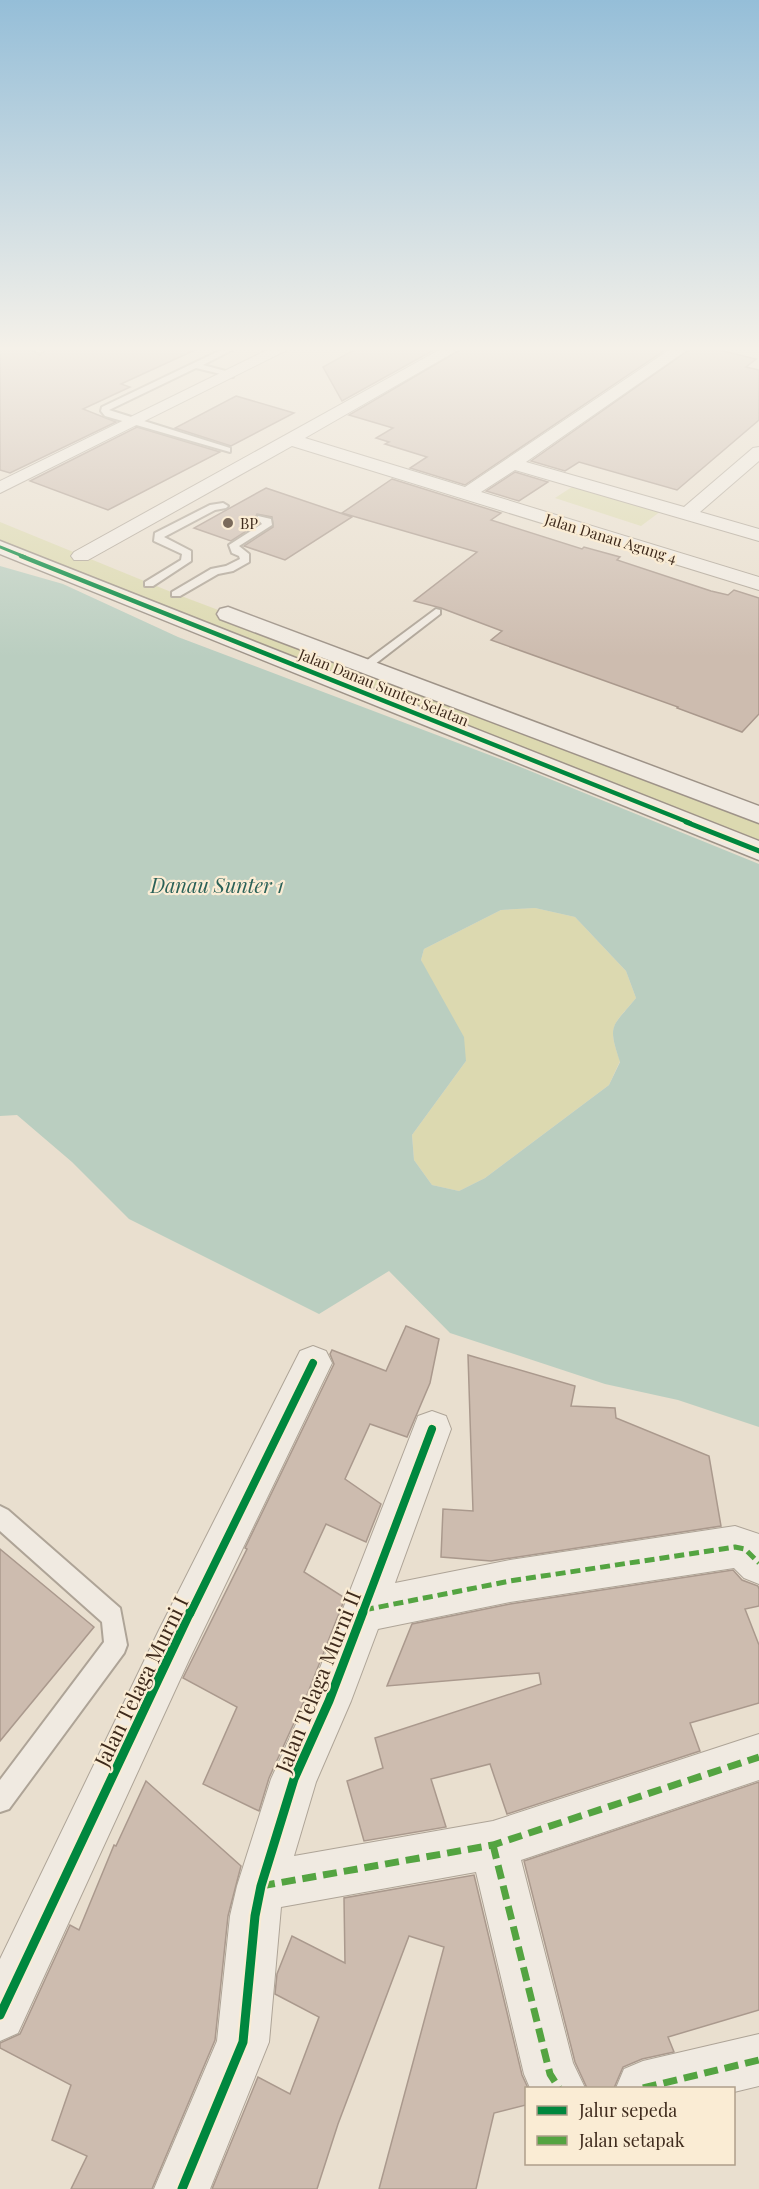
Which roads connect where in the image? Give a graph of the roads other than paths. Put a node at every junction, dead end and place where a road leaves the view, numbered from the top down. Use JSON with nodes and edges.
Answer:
{"nodes":[{"id":1,"x":69,"y":452,"type":"edge"},
{"id":2,"x":270,"y":452,"type":"edge"},
{"id":3,"x":331,"y":452,"type":"edge"},
{"id":4,"x":527,"y":452,"type":"edge"},
{"id":5,"x":759,"y":452,"type":"edge"},
{"id":6,"x":511,"y":463,"type":"junction"},
{"id":7,"x":4,"y":483,"type":"edge"},
{"id":8,"x":467,"y":494,"type":"junction"},
{"id":9,"x":193,"y":495,"type":"junction"},
{"id":10,"x":687,"y":514,"type":"junction"},
{"id":11,"x":262,"y":518,"type":"dead end"},
{"id":12,"x":147,"y":519,"type":"junction"},
{"id":13,"x":0,"y":525,"type":"edge"},
{"id":14,"x":171,"y":529,"type":"junction"},
{"id":15,"x":759,"y":535,"type":"edge"},
{"id":16,"x":0,"y":547,"type":"edge"},
{"id":17,"x":81,"y":556,"type":"junction"},
{"id":18,"x":149,"y":584,"type":"junction"},
{"id":19,"x":759,"y":584,"type":"edge"},
{"id":20,"x":176,"y":594,"type":"junction"},
{"id":21,"x":436,"y":612,"type":"dead end"},
{"id":22,"x":366,"y":666,"type":"junction"},
{"id":23,"x":759,"y":815,"type":"edge"},
{"id":24,"x":759,"y":851,"type":"edge"},
{"id":25,"x":313,"y":1363,"type":"dead end"},
{"id":26,"x":432,"y":1429,"type":"dead end"},
{"id":27,"x":0,"y":1517,"type":"edge"},
{"id":28,"x":759,"y":1563,"type":"edge"},
{"id":29,"x":364,"y":1610,"type":"junction"},
{"id":30,"x":759,"y":1757,"type":"edge"},
{"id":31,"x":0,"y":1800,"type":"edge"},
{"id":32,"x":493,"y":1845,"type":"junction"},
{"id":33,"x":261,"y":1886,"type":"junction"},
{"id":34,"x":0,"y":2015,"type":"edge"},
{"id":35,"x":759,"y":2060,"type":"edge"},
{"id":36,"x":558,"y":2087,"type":"edge"},
{"id":37,"x":647,"y":2087,"type":"edge"},
{"id":38,"x":182,"y":2189,"type":"edge"}],
"edges":[{"from":1,"to":7,"type":"street"},
{"from":2,"to":9,"type":"street"},
{"from":3,"to":8,"type":"street","name":"Jalan Danau Agung 4"},
{"from":4,"to":6,"type":"street"},
{"from":5,"to":10,"type":"street"},
{"from":6,"to":8,"type":"street"},
{"from":6,"to":10,"type":"street"},
{"from":8,"to":19,"type":"street","name":"Jalan Danau Agung 4"},
{"from":9,"to":12,"type":"street"},
{"from":9,"to":14,"type":"lane"},
{"from":10,"to":15,"type":"street"},
{"from":11,"to":20,"type":"lane"},
{"from":12,"to":14,"type":"lane"},
{"from":12,"to":17,"type":"street"},
{"from":13,"to":17,"type":"street","name":"Jalan Danau Sunter Selatan"},
{"from":14,"to":18,"type":"lane"},
{"from":16,"to":24,"type":"street","name":"Jalan Danau Sunter Selatan"},
{"from":17,"to":18,"type":"street","name":"Jalan Danau Sunter Selatan"},
{"from":18,"to":20,"type":"street","name":"Jalan Danau Sunter Selatan"},
{"from":20,"to":22,"type":"street","name":"Jalan Danau Sunter Selatan"},
{"from":21,"to":22,"type":"lane"},
{"from":22,"to":23,"type":"street","name":"Jalan Danau Sunter Selatan"},
{"from":25,"to":34,"type":"street","name":"Jalan Telaga Murni I"},
{"from":26,"to":29,"type":"street","name":"Jalan Telaga Murni II"},
{"from":27,"to":31,"type":"lane"},
{"from":28,"to":29,"type":"street"},
{"from":29,"to":33,"type":"street","name":"Jalan Telaga Murni II"},
{"from":30,"to":32,"type":"street"},
{"from":32,"to":33,"type":"street"},
{"from":32,"to":36,"type":"street"},
{"from":33,"to":38,"type":"street","name":"Jalan Telaga Murni II"},
{"from":35,"to":37,"type":"street"}]}
